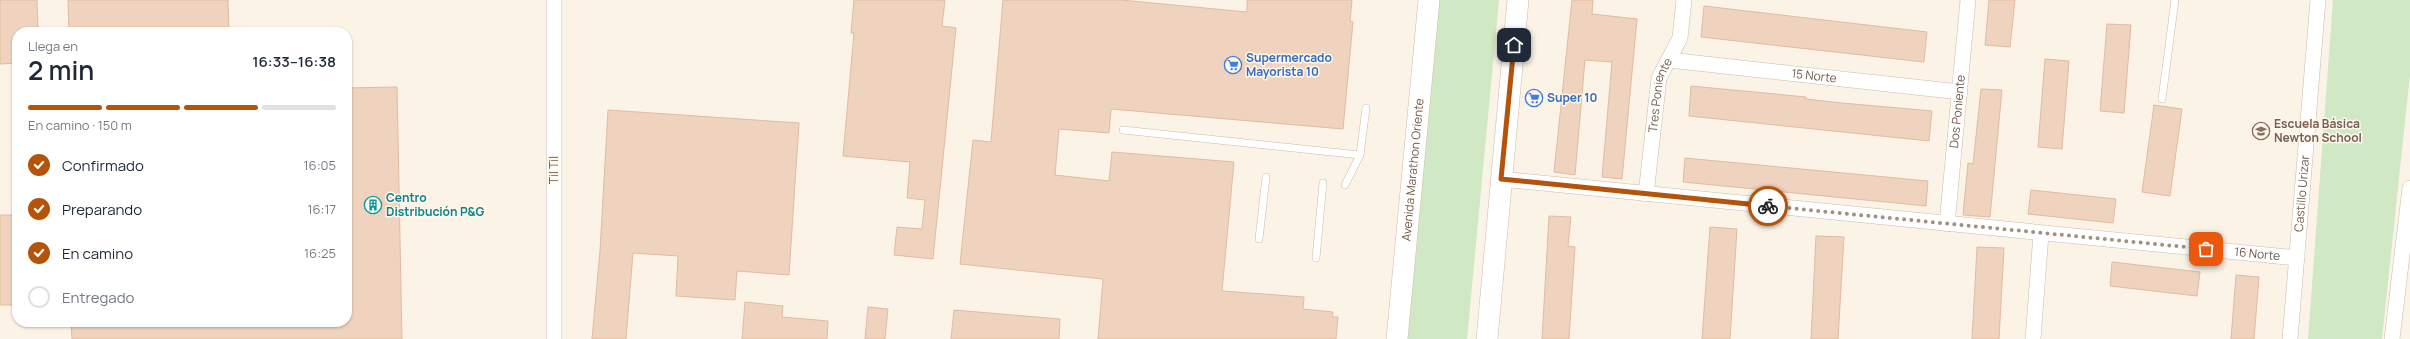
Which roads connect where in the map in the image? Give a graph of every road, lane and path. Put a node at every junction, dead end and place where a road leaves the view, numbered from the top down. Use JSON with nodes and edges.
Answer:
{"nodes":[{"id":1,"x":554,"y":0,"type":"edge"},
{"id":2,"x":1430,"y":0,"type":"edge"},
{"id":3,"x":1518,"y":0,"type":"edge"},
{"id":4,"x":1684,"y":0,"type":"edge"},
{"id":5,"x":1968,"y":0,"type":"edge"},
{"id":6,"x":2175,"y":0,"type":"edge"},
{"id":7,"x":2318,"y":0,"type":"edge"},
{"id":8,"x":1669,"y":60,"type":"junction"},
{"id":9,"x":1960,"y":92,"type":"junction"},
{"id":10,"x":2162,"y":99,"type":"dead end"},
{"id":11,"x":1366,"y":108,"type":"dead end"},
{"id":12,"x":1123,"y":130,"type":"dead end"},
{"id":13,"x":1360,"y":155,"type":"junction"},
{"id":14,"x":1266,"y":177,"type":"dead end"},
{"id":15,"x":1501,"y":179,"type":"junction"},
{"id":16,"x":1324,"y":183,"type":"dead end"},
{"id":17,"x":1345,"y":185,"type":"dead end"},
{"id":18,"x":2410,"y":188,"type":"edge"},
{"id":19,"x":1646,"y":194,"type":"junction"},
{"id":20,"x":1947,"y":224,"type":"junction"},
{"id":21,"x":2041,"y":234,"type":"junction"},
{"id":22,"x":1259,"y":239,"type":"dead end"},
{"id":23,"x":1316,"y":258,"type":"dead end"},
{"id":24,"x":2297,"y":258,"type":"junction"},
{"id":25,"x":554,"y":339,"type":"edge"},
{"id":26,"x":1397,"y":339,"type":"edge"},
{"id":27,"x":1487,"y":339,"type":"edge"},
{"id":28,"x":2033,"y":339,"type":"edge"},
{"id":29,"x":2290,"y":339,"type":"edge"},
{"id":30,"x":2392,"y":339,"type":"edge"}],
"edges":[{"from":1,"to":25,"type":"street","name":"Til Til"},
{"from":2,"to":26,"type":"main road","name":"Avenida Marathon Oriente"},
{"from":3,"to":15,"type":"main road"},
{"from":4,"to":8,"type":"street","name":"Tres Poniente"},
{"from":5,"to":9,"type":"street","name":"Dos Poniente"},
{"from":6,"to":10,"type":"lane"},
{"from":7,"to":24,"type":"street","name":"Castillo Urizar"},
{"from":8,"to":9,"type":"street","name":"15 Norte"},
{"from":8,"to":19,"type":"street","name":"Tres Poniente"},
{"from":9,"to":20,"type":"street","name":"Dos Poniente"},
{"from":11,"to":13,"type":"lane"},
{"from":12,"to":13,"type":"lane"},
{"from":13,"to":17,"type":"lane"},
{"from":14,"to":22,"type":"lane"},
{"from":15,"to":19,"type":"street","name":"16 Norte"},
{"from":15,"to":27,"type":"main road"},
{"from":16,"to":23,"type":"lane"},
{"from":18,"to":30,"type":"street"},
{"from":19,"to":20,"type":"street","name":"16 Norte"},
{"from":20,"to":21,"type":"street","name":"16 Norte"},
{"from":21,"to":24,"type":"street","name":"16 Norte"},
{"from":21,"to":28,"type":"street"},
{"from":24,"to":29,"type":"street","name":"Castillo Urizar"}]}
